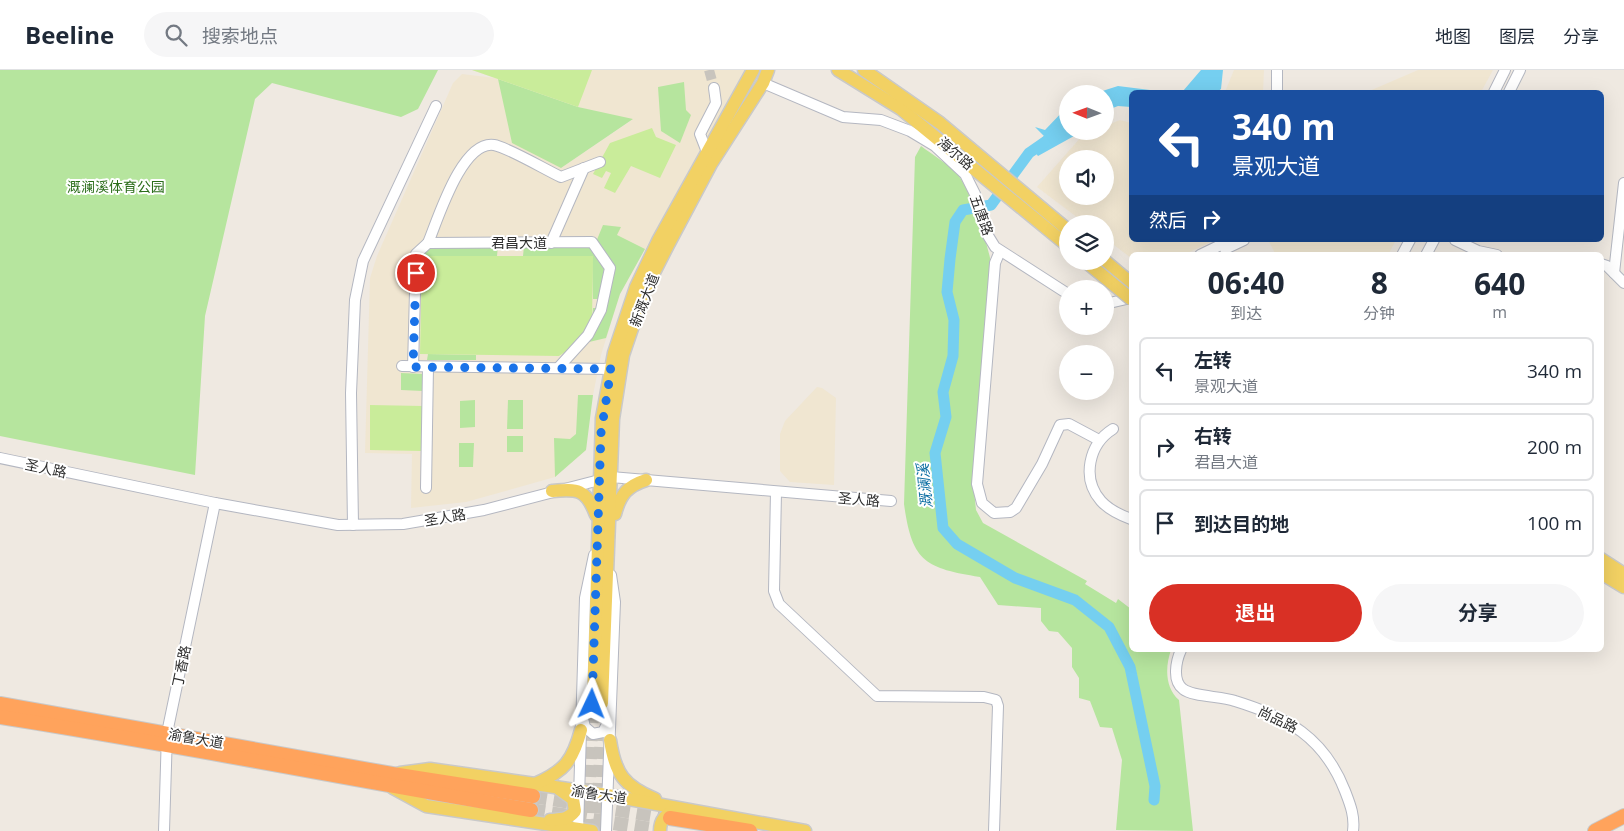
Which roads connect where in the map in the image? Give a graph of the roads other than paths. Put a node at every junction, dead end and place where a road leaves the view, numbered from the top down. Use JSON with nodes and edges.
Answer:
{"nodes":[{"id":1,"x":753,"y":70,"type":"edge"},
{"id":2,"x":768,"y":70,"type":"edge"},
{"id":3,"x":838,"y":70,"type":"edge"},
{"id":4,"x":864,"y":70,"type":"edge"},
{"id":5,"x":1271,"y":70,"type":"edge"},
{"id":6,"x":1277,"y":70,"type":"edge"},
{"id":7,"x":1505,"y":70,"type":"edge"},
{"id":8,"x":1520,"y":70,"type":"edge"},
{"id":9,"x":763,"y":83,"type":"junction"},
{"id":10,"x":714,"y":88,"type":"tunnel mouth"},
{"id":11,"x":1270,"y":90,"type":"edge"},
{"id":12,"x":1277,"y":90,"type":"edge"},
{"id":13,"x":1495,"y":90,"type":"edge"},
{"id":14,"x":1510,"y":90,"type":"edge"},
{"id":15,"x":436,"y":106,"type":"dead end"},
{"id":16,"x":708,"y":152,"type":"junction"},
{"id":17,"x":600,"y":162,"type":"dead end"},
{"id":18,"x":584,"y":168,"type":"junction"},
{"id":19,"x":1624,"y":183,"type":"edge"},
{"id":20,"x":1059,"y":222,"type":"edge"},
{"id":21,"x":1059,"y":239,"type":"edge"},
{"id":22,"x":428,"y":242,"type":"junction"},
{"id":23,"x":551,"y":242,"type":"junction"},
{"id":24,"x":1227,"y":242,"type":"edge"},
{"id":25,"x":1240,"y":242,"type":"edge"},
{"id":26,"x":1459,"y":242,"type":"edge"},
{"id":27,"x":1000,"y":251,"type":"junction"},
{"id":28,"x":1206,"y":252,"type":"edge"},
{"id":29,"x":1219,"y":252,"type":"edge"},
{"id":30,"x":1483,"y":252,"type":"edge"},
{"id":31,"x":1604,"y":266,"type":"edge"},
{"id":32,"x":1114,"y":269,"type":"edge"},
{"id":33,"x":1096,"y":270,"type":"edge"},
{"id":34,"x":1614,"y":272,"type":"junction"},
{"id":35,"x":1129,"y":281,"type":"edge"},
{"id":36,"x":1624,"y":283,"type":"edge"},
{"id":37,"x":1059,"y":288,"type":"edge"},
{"id":38,"x":1129,"y":297,"type":"edge"},
{"id":39,"x":1129,"y":299,"type":"edge"},
{"id":40,"x":1114,"y":303,"type":"edge"},
{"id":41,"x":577,"y":348,"type":"junction"},
{"id":42,"x":402,"y":366,"type":"dead end"},
{"id":43,"x":413,"y":367,"type":"junction"},
{"id":44,"x":428,"y":367,"type":"junction"},
{"id":45,"x":558,"y":368,"type":"junction"},
{"id":46,"x":576,"y":369,"type":"junction"},
{"id":47,"x":611,"y":369,"type":"junction"},
{"id":48,"x":1113,"y":429,"type":"dead end"},
{"id":49,"x":1099,"y":440,"type":"junction"},
{"id":50,"x":0,"y":458,"type":"edge"},
{"id":51,"x":605,"y":478,"type":"junction"},
{"id":52,"x":646,"y":480,"type":"junction"},
{"id":53,"x":426,"y":488,"type":"dead end"},
{"id":54,"x":552,"y":491,"type":"junction"},
{"id":55,"x":776,"y":492,"type":"junction"},
{"id":56,"x":891,"y":501,"type":"dead end"},
{"id":57,"x":215,"y":503,"type":"junction"},
{"id":58,"x":1129,"y":518,"type":"edge"},
{"id":59,"x":598,"y":519,"type":"junction"},
{"id":60,"x":353,"y":525,"type":"junction"},
{"id":61,"x":610,"y":530,"type":"junction"},
{"id":62,"x":597,"y":538,"type":"junction"},
{"id":63,"x":1604,"y":561,"type":"edge"},
{"id":64,"x":1624,"y":574,"type":"edge"},
{"id":65,"x":1604,"y":575,"type":"edge"},
{"id":66,"x":1624,"y":587,"type":"edge"},
{"id":67,"x":1181,"y":652,"type":"edge"},
{"id":68,"x":0,"y":704,"type":"edge"},
{"id":69,"x":602,"y":706,"type":"junction"},
{"id":70,"x":582,"y":713,"type":"junction"},
{"id":71,"x":0,"y":717,"type":"edge"},
{"id":72,"x":581,"y":730,"type":"junction"},
{"id":73,"x":166,"y":738,"type":"junction"},
{"id":74,"x":610,"y":740,"type":"junction"},
{"id":75,"x":392,"y":780,"type":"junction"},
{"id":76,"x":555,"y":787,"type":"junction"},
{"id":77,"x":534,"y":790,"type":"junction"},
{"id":78,"x":580,"y":790,"type":"junction"},
{"id":79,"x":607,"y":795,"type":"junction"},
{"id":80,"x":675,"y":813,"type":"junction"},
{"id":81,"x":530,"y":816,"type":"junction"},
{"id":82,"x":1624,"y":816,"type":"edge"},
{"id":83,"x":578,"y":830,"type":"edge"},
{"id":84,"x":164,"y":831,"type":"edge"},
{"id":85,"x":541,"y":831,"type":"edge"},
{"id":86,"x":592,"y":831,"type":"tunnel mouth"},
{"id":87,"x":606,"y":831,"type":"tunnel mouth"},
{"id":88,"x":660,"y":831,"type":"edge"},
{"id":89,"x":750,"y":831,"type":"edge"},
{"id":90,"x":805,"y":831,"type":"edge"},
{"id":91,"x":994,"y":831,"type":"edge"},
{"id":92,"x":1353,"y":831,"type":"edge"},
{"id":93,"x":1595,"y":831,"type":"edge"}],
"edges":[{"from":1,"to":16,"type":"main road","name":"新溉大道"},
{"from":2,"to":9,"type":"main road","name":"新溉大道"},
{"from":3,"to":21,"type":"main road","name":"海尔路"},
{"from":4,"to":20,"type":"main road","name":"海尔路"},
{"from":5,"to":11,"type":"street"},
{"from":6,"to":12,"type":"street"},
{"from":7,"to":13,"type":"street"},
{"from":8,"to":14,"type":"street"},
{"from":9,"to":27,"type":"street","name":"五唐路"},
{"from":9,"to":51,"type":"main road","name":"新溉大道"},
{"from":10,"to":16,"type":"street"},
{"from":15,"to":60,"type":"street"},
{"from":16,"to":47,"type":"main road","name":"新溉大道"},
{"from":17,"to":18,"type":"street"},
{"from":18,"to":22,"type":"street"},
{"from":18,"to":23,"type":"street"},
{"from":19,"to":34,"type":"street"},
{"from":22,"to":23,"type":"street","name":"君昌大道"},
{"from":22,"to":43,"type":"street"},
{"from":23,"to":41,"type":"street","name":"君昌大道"},
{"from":24,"to":28,"type":"street"},
{"from":25,"to":29,"type":"street"},
{"from":26,"to":30,"type":"street"},
{"from":27,"to":37,"type":"street","name":"五唐路"},
{"from":27,"to":49,"type":"street"},
{"from":31,"to":34,"type":"street"},
{"from":32,"to":35,"type":"main road"},
{"from":33,"to":38,"type":"main road","bridge":true},
{"from":34,"to":36,"type":"street"},
{"from":39,"to":40,"type":"street"},
{"from":41,"to":45,"type":"street","name":"君昌大道"},
{"from":41,"to":46,"type":"street"},
{"from":42,"to":43,"type":"street"},
{"from":43,"to":44,"type":"street"},
{"from":44,"to":45,"type":"street"},
{"from":44,"to":53,"type":"street"},
{"from":45,"to":46,"type":"street"},
{"from":46,"to":47,"type":"street"},
{"from":47,"to":51,"type":"main road","name":"新溉大道"},
{"from":48,"to":49,"type":"street"},
{"from":49,"to":58,"type":"street"},
{"from":50,"to":57,"type":"street","name":"圣人路"},
{"from":51,"to":52,"type":"street","name":"圣人路"},
{"from":51,"to":54,"type":"street","name":"圣人路"},
{"from":51,"to":59,"type":"main road","name":"新溉大道"},
{"from":51,"to":61,"type":"main road","name":"新溉大道"},
{"from":52,"to":55,"type":"street","name":"圣人路"},
{"from":52,"to":61,"type":"main road"},
{"from":54,"to":59,"type":"main road"},
{"from":54,"to":60,"type":"street","name":"圣人路"},
{"from":55,"to":56,"type":"street","name":"圣人路"},
{"from":55,"to":91,"type":"street"},
{"from":57,"to":60,"type":"street","name":"圣人路"},
{"from":57,"to":73,"type":"street","name":"丁香路"},
{"from":59,"to":62,"type":"main road","name":"新溉大道"},
{"from":61,"to":69,"type":"main road","name":"新溉大道"},
{"from":62,"to":69,"type":"main road","name":"新溉大道"},
{"from":62,"to":70,"type":"street","name":"新溉大道"},
{"from":63,"to":64,"type":"main road"},
{"from":65,"to":66,"type":"main road"},
{"from":67,"to":92,"type":"street","name":"尚品路"},
{"from":68,"to":73,"type":"highway","name":"渝鲁大道"},
{"from":69,"to":70,"type":"street"},
{"from":69,"to":74,"type":"street","name":"新溉大道"},
{"from":70,"to":72,"type":"street","name":"新溉大道"},
{"from":71,"to":73,"type":"highway","name":"渝鲁大道"},
{"from":72,"to":77,"type":"main road"},
{"from":72,"to":78,"type":"street","name":"新溉大道"},
{"from":73,"to":75,"type":"highway","name":"渝鲁大道"},
{"from":73,"to":84,"type":"street","name":"丁香路"},
{"from":74,"to":79,"type":"street","name":"新溉大道"},
{"from":74,"to":80,"type":"main road"},
{"from":75,"to":77,"type":"highway","name":"渝鲁大道"},
{"from":75,"to":81,"type":"highway","name":"渝鲁大道"},
{"from":76,"to":77,"type":"main road","name":"渝鲁大道"},
{"from":76,"to":78,"type":"main road","name":"渝鲁大道"},
{"from":76,"to":81,"type":"main road"},
{"from":78,"to":79,"type":"main road","name":"渝鲁大道"},
{"from":78,"to":83,"type":"street","name":"新溉大道"},
{"from":79,"to":80,"type":"main road","name":"渝鲁大道"},
{"from":79,"to":87,"type":"street","name":"新溉大道"},
{"from":80,"to":88,"type":"main road"},
{"from":80,"to":89,"type":"highway","name":"渝鲁大道"},
{"from":80,"to":90,"type":"main road","name":"渝鲁大道"},
{"from":81,"to":83,"type":"main road","name":"渝鲁大道"},
{"from":81,"to":85,"type":"main road"},
{"from":82,"to":93,"type":"highway"},
{"from":83,"to":86,"type":"main road","name":"渝鲁大道"}]}
